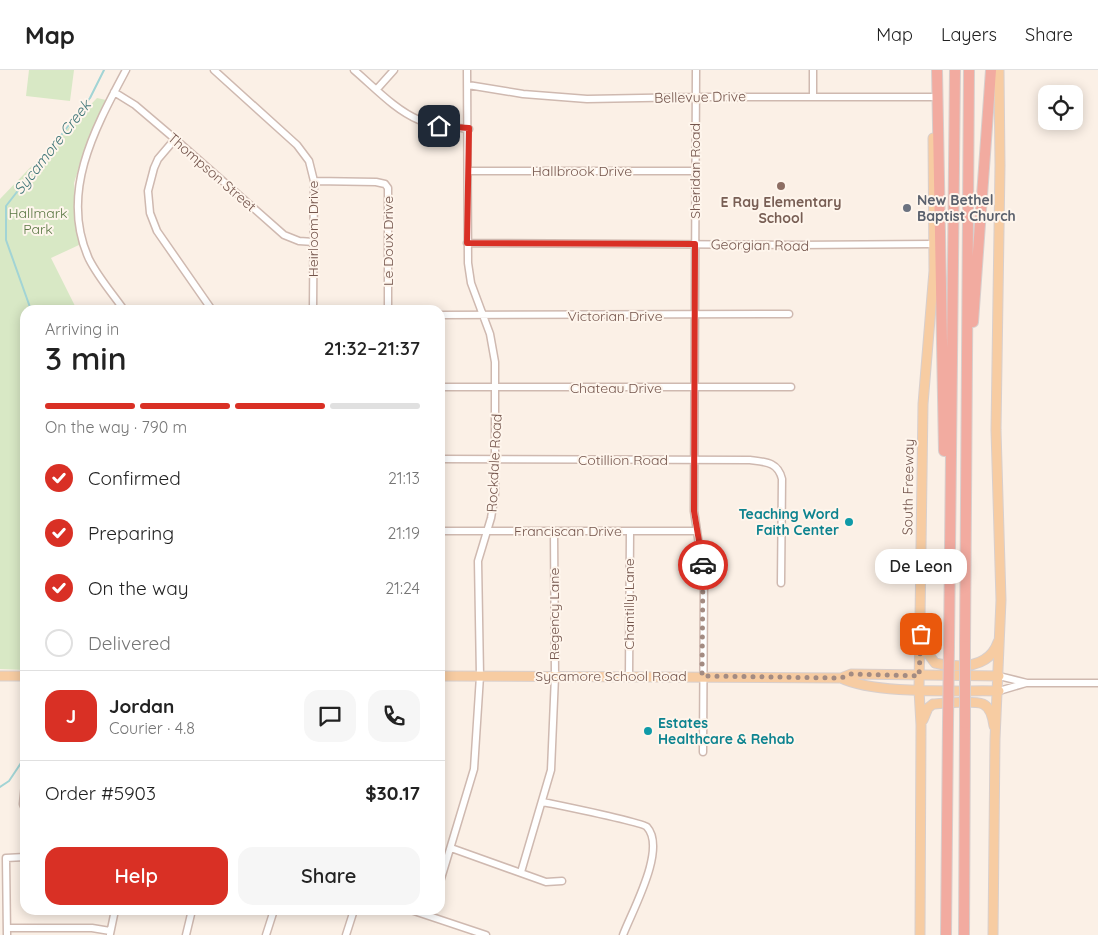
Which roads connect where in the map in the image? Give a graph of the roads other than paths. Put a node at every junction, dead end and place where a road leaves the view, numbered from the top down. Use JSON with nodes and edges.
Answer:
{"nodes":[{"id":1,"x":126,"y":70,"type":"edge"},
{"id":2,"x":214,"y":70,"type":"edge"},
{"id":3,"x":354,"y":70,"type":"edge"},
{"id":4,"x":394,"y":70,"type":"edge"},
{"id":5,"x":467,"y":70,"type":"edge"},
{"id":6,"x":696,"y":70,"type":"edge"},
{"id":7,"x":813,"y":70,"type":"edge"},
{"id":8,"x":935,"y":70,"type":"edge"},
{"id":9,"x":955,"y":70,"type":"edge"},
{"id":10,"x":970,"y":70,"type":"edge"},
{"id":11,"x":991,"y":70,"type":"edge"},
{"id":12,"x":999,"y":70,"type":"edge"},
{"id":13,"x":468,"y":84,"type":"junction"},
{"id":14,"x":377,"y":90,"type":"junction"},
{"id":15,"x":114,"y":92,"type":"junction"},
{"id":16,"x":696,"y":97,"type":"junction"},
{"id":17,"x":813,"y":97,"type":"junction"},
{"id":18,"x":934,"y":98,"type":"junction"},
{"id":19,"x":469,"y":128,"type":"junction"},
{"id":20,"x":175,"y":139,"type":"junction"},
{"id":21,"x":696,"y":171,"type":"junction"},
{"id":22,"x":468,"y":172,"type":"junction"},
{"id":23,"x":314,"y":181,"type":"junction"},
{"id":24,"x":314,"y":242,"type":"junction"},
{"id":25,"x":467,"y":243,"type":"junction"},
{"id":26,"x":695,"y":244,"type":"junction"},
{"id":27,"x":933,"y":244,"type":"junction"},
{"id":28,"x":121,"y":305,"type":"edge"},
{"id":29,"x":209,"y":305,"type":"edge"},
{"id":30,"x":314,"y":305,"type":"edge"},
{"id":31,"x":388,"y":305,"type":"edge"},
{"id":32,"x":789,"y":314,"type":"dead end"},
{"id":33,"x":445,"y":315,"type":"edge"},
{"id":34,"x":484,"y":315,"type":"junction"},
{"id":35,"x":695,"y":316,"type":"junction"},
{"id":36,"x":968,"y":358,"type":"junction"},
{"id":37,"x":445,"y":387,"type":"edge"},
{"id":38,"x":792,"y":387,"type":"dead end"},
{"id":39,"x":496,"y":388,"type":"junction"},
{"id":40,"x":694,"y":388,"type":"junction"},
{"id":41,"x":445,"y":459,"type":"edge"},
{"id":42,"x":495,"y":460,"type":"junction"},
{"id":43,"x":694,"y":460,"type":"junction"},
{"id":44,"x":445,"y":531,"type":"edge"},
{"id":45,"x":488,"y":531,"type":"junction"},
{"id":46,"x":554,"y":531,"type":"junction"},
{"id":47,"x":630,"y":532,"type":"junction"},
{"id":48,"x":697,"y":532,"type":"junction"},
{"id":49,"x":950,"y":533,"type":"junction"},
{"id":50,"x":781,"y":583,"type":"dead end"},
{"id":51,"x":921,"y":634,"type":"junction"},
{"id":52,"x":1000,"y":634,"type":"junction"},
{"id":53,"x":0,"y":676,"type":"edge"},
{"id":54,"x":20,"y":676,"type":"edge"},
{"id":55,"x":445,"y":676,"type":"edge"},
{"id":56,"x":480,"y":676,"type":"junction"},
{"id":57,"x":555,"y":676,"type":"junction"},
{"id":58,"x":629,"y":676,"type":"junction"},
{"id":59,"x":702,"y":676,"type":"junction"},
{"id":60,"x":919,"y":676,"type":"junction"},
{"id":61,"x":999,"y":676,"type":"junction"},
{"id":62,"x":841,"y":678,"type":"junction"},
{"id":63,"x":1027,"y":683,"type":"junction"},
{"id":64,"x":1098,"y":683,"type":"edge"},
{"id":65,"x":919,"y":690,"type":"junction"},
{"id":66,"x":999,"y":691,"type":"junction"},
{"id":67,"x":921,"y":726,"type":"junction"},
{"id":68,"x":995,"y":739,"type":"junction"},
{"id":69,"x":703,"y":752,"type":"dead end"},
{"id":70,"x":543,"y":802,"type":"junction"},
{"id":71,"x":451,"y":848,"type":"junction"},
{"id":72,"x":20,"y":858,"type":"edge"},
{"id":73,"x":445,"y":867,"type":"edge"},
{"id":74,"x":522,"y":872,"type":"junction"},
{"id":75,"x":562,"y":881,"type":"dead end"},
{"id":76,"x":946,"y":885,"type":"junction"},
{"id":77,"x":114,"y":915,"type":"edge"},
{"id":78,"x":191,"y":915,"type":"edge"},
{"id":79,"x":272,"y":915,"type":"edge"},
{"id":80,"x":352,"y":915,"type":"edge"},
{"id":81,"x":435,"y":915,"type":"edge"},
{"id":82,"x":7,"y":932,"type":"edge"},
{"id":83,"x":110,"y":933,"type":"edge"},
{"id":84,"x":186,"y":935,"type":"edge"},
{"id":85,"x":266,"y":935,"type":"edge"},
{"id":86,"x":346,"y":935,"type":"edge"},
{"id":87,"x":486,"y":935,"type":"edge"},
{"id":88,"x":623,"y":935,"type":"edge"},
{"id":89,"x":920,"y":935,"type":"edge"},
{"id":90,"x":941,"y":935,"type":"edge"},
{"id":91,"x":946,"y":935,"type":"edge"},
{"id":92,"x":964,"y":935,"type":"edge"},
{"id":93,"x":993,"y":935,"type":"edge"}],
"edges":[{"from":1,"to":15,"type":"street"},
{"from":2,"to":23,"type":"street","name":"Heirloom Drive"},
{"from":3,"to":14,"type":"street"},
{"from":4,"to":14,"type":"street"},
{"from":5,"to":13,"type":"street","name":"Rockdale Road"},
{"from":6,"to":16,"type":"street","name":"Sheridan Road"},
{"from":7,"to":17,"type":"street"},
{"from":8,"to":18,"type":"main road","name":"South Freeway"},
{"from":8,"to":49,"type":"highway"},
{"from":9,"to":49,"type":"highway"},
{"from":10,"to":36,"type":"highway"},
{"from":11,"to":36,"type":"highway"},
{"from":12,"to":52,"type":"main road"},
{"from":13,"to":16,"type":"street","name":"Bellevue Drive"},
{"from":13,"to":19,"type":"street","name":"Rockdale Road"},
{"from":14,"to":19,"type":"street"},
{"from":15,"to":20,"type":"street","name":"Thompson Street"},
{"from":15,"to":28,"type":"street"},
{"from":16,"to":17,"type":"street","name":"Bellevue Drive"},
{"from":16,"to":21,"type":"street","name":"Sheridan Road"},
{"from":17,"to":18,"type":"street","name":"Bellevue Drive"},
{"from":18,"to":27,"type":"main road","name":"South Freeway"},
{"from":19,"to":22,"type":"street","name":"Rockdale Road"},
{"from":20,"to":24,"type":"street","name":"Thompson Street"},
{"from":20,"to":29,"type":"street"},
{"from":21,"to":22,"type":"street","name":"Hallbrook Drive"},
{"from":21,"to":26,"type":"street","name":"Sheridan Road"},
{"from":22,"to":25,"type":"street","name":"Rockdale Road"},
{"from":23,"to":24,"type":"street","name":"Heirloom Drive"},
{"from":23,"to":31,"type":"street","name":"Le Doux Drive"},
{"from":24,"to":30,"type":"street","name":"Heirloom Drive"},
{"from":25,"to":26,"type":"street","name":"Georgian Road"},
{"from":25,"to":34,"type":"street","name":"Rockdale Road"},
{"from":26,"to":27,"type":"street","name":"Georgian Road"},
{"from":26,"to":35,"type":"street","name":"Sheridan Road"},
{"from":27,"to":51,"type":"main road","name":"South Freeway"},
{"from":32,"to":35,"type":"street","name":"Victorian Drive"},
{"from":33,"to":34,"type":"street","name":"Victorian Drive"},
{"from":34,"to":35,"type":"street","name":"Victorian Drive"},
{"from":34,"to":39,"type":"street","name":"Rockdale Road"},
{"from":35,"to":40,"type":"street","name":"Sheridan Road"},
{"from":36,"to":92,"type":"highway","bridge":true},
{"from":37,"to":39,"type":"street","name":"Chateau Drive"},
{"from":38,"to":40,"type":"street","name":"Chateau Drive"},
{"from":39,"to":40,"type":"street","name":"Chateau Drive"},
{"from":39,"to":42,"type":"street","name":"Rockdale Road"},
{"from":40,"to":43,"type":"street","name":"Sheridan Road"},
{"from":41,"to":42,"type":"street","name":"Cotillion Road"},
{"from":42,"to":43,"type":"street","name":"Cotillion Road"},
{"from":42,"to":45,"type":"street","name":"Rockdale Road"},
{"from":43,"to":48,"type":"street","name":"Sheridan Road"},
{"from":43,"to":50,"type":"street","name":"Cotillion Road"},
{"from":44,"to":45,"type":"street","name":"Franciscan Drive"},
{"from":45,"to":46,"type":"street","name":"Franciscan Drive"},
{"from":45,"to":56,"type":"street","name":"Rockdale Road"},
{"from":46,"to":47,"type":"street","name":"Franciscan Drive"},
{"from":46,"to":57,"type":"street","name":"Regency Lane"},
{"from":47,"to":48,"type":"street","name":"Franciscan Drive"},
{"from":47,"to":58,"type":"street","name":"Chantilly Lane"},
{"from":48,"to":59,"type":"street","name":"Sheridan Road"},
{"from":49,"to":76,"type":"highway","bridge":true},
{"from":51,"to":52,"type":"main road"},
{"from":51,"to":60,"type":"main road","name":"South Freeway"},
{"from":52,"to":61,"type":"main road"},
{"from":53,"to":54,"type":"main road"},
{"from":55,"to":56,"type":"main road","name":"Sycamore School Road"},
{"from":56,"to":57,"type":"main road","name":"Sycamore School Road"},
{"from":56,"to":71,"type":"street","name":"Rockdale Road"},
{"from":57,"to":58,"type":"main road","name":"Sycamore School Road"},
{"from":57,"to":70,"type":"street","name":"Regency Lane"},
{"from":58,"to":59,"type":"main road","name":"Sycamore School Road"},
{"from":59,"to":62,"type":"main road","name":"Sycamore School Road"},
{"from":59,"to":69,"type":"street","name":"Sheridan Road"},
{"from":60,"to":61,"type":"main road","name":"Sycamore School Road"},
{"from":60,"to":62,"type":"main road","name":"Sycamore School Road"},
{"from":60,"to":65,"type":"main road","name":"South Freeway"},
{"from":61,"to":63,"type":"street","name":"Sycamore School Road"},
{"from":61,"to":66,"type":"main road"},
{"from":62,"to":65,"type":"main road","name":"Sycamore School Road"},
{"from":63,"to":64,"type":"street","name":"Sycamore School Road"},
{"from":63,"to":66,"type":"street","name":"Sycamore School Road"},
{"from":65,"to":66,"type":"main road","name":"Sycamore School Road"},
{"from":65,"to":67,"type":"main road","name":"South Freeway"},
{"from":66,"to":68,"type":"main road"},
{"from":67,"to":68,"type":"main road"},
{"from":67,"to":89,"type":"main road","name":"South Freeway"},
{"from":68,"to":93,"type":"main road"},
{"from":70,"to":74,"type":"street","name":"Regency Lane"},
{"from":70,"to":88,"type":"street"},
{"from":71,"to":73,"type":"street","name":"Rockdale Road"},
{"from":71,"to":74,"type":"street"},
{"from":72,"to":82,"type":"street"},
{"from":74,"to":75,"type":"street"},
{"from":76,"to":90,"type":"highway"},
{"from":76,"to":91,"type":"highway"},
{"from":77,"to":83,"type":"street"},
{"from":78,"to":84,"type":"street"},
{"from":79,"to":85,"type":"street"},
{"from":80,"to":86,"type":"street"},
{"from":81,"to":87,"type":"street"},
{"from":82,"to":83,"type":"street"}]}
